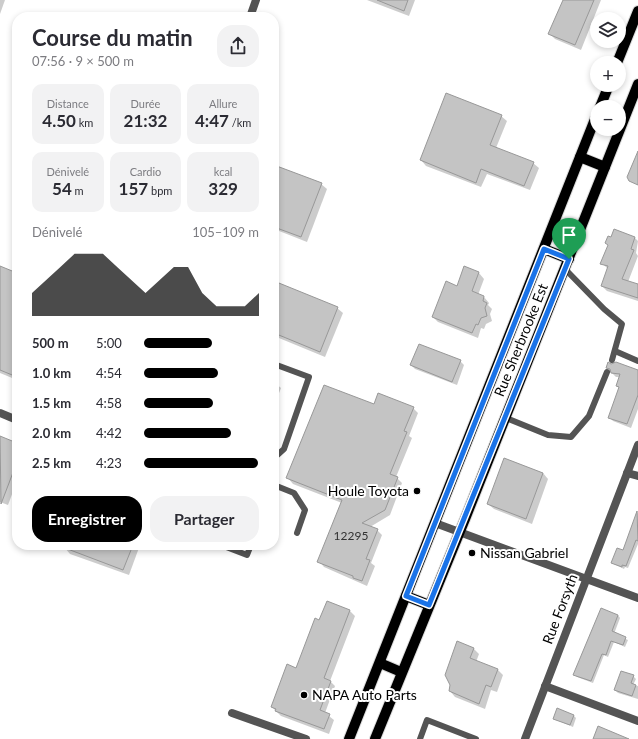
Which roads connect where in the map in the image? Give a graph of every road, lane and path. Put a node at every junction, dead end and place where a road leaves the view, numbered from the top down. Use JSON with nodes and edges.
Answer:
{"nodes":[{"id":1,"x":256,"y":0,"type":"edge"},
{"id":2,"x":638,"y":11,"type":"edge"},
{"id":3,"x":252,"y":12,"type":"edge"},
{"id":4,"x":620,"y":56,"type":"edge"},
{"id":5,"x":638,"y":84,"type":"edge"},
{"id":6,"x":590,"y":132,"type":"edge"},
{"id":7,"x":580,"y":157,"type":"junction"},
{"id":8,"x":605,"y":167,"type":"junction"},
{"id":9,"x":544,"y":249,"type":"junction"},
{"id":10,"x":569,"y":259,"type":"junction"},
{"id":11,"x":565,"y":269,"type":"junction"},
{"id":12,"x":615,"y":351,"type":"junction"},
{"id":13,"x":612,"y":360,"type":"dead end"},
{"id":14,"x":638,"y":361,"type":"edge"},
{"id":15,"x":279,"y":366,"type":"edge"},
{"id":16,"x":607,"y":372,"type":"dead end"},
{"id":17,"x":0,"y":413,"type":"edge"},
{"id":18,"x":12,"y":418,"type":"edge"},
{"id":19,"x":506,"y":418,"type":"junction"},
{"id":20,"x":638,"y":445,"type":"edge"},
{"id":21,"x":279,"y":454,"type":"edge"},
{"id":22,"x":627,"y":472,"type":"junction"},
{"id":23,"x":638,"y":476,"type":"edge"},
{"id":24,"x":279,"y":487,"type":"edge"},
{"id":25,"x":435,"y":523,"type":"junction"},
{"id":26,"x":460,"y":532,"type":"junction"},
{"id":27,"x":297,"y":533,"type":"dead end"},
{"id":28,"x":234,"y":550,"type":"edge"},
{"id":29,"x":249,"y":550,"type":"edge"},
{"id":30,"x":586,"y":579,"type":"junction"},
{"id":31,"x":406,"y":596,"type":"junction"},
{"id":32,"x":638,"y":598,"type":"edge"},
{"id":33,"x":429,"y":605,"type":"junction"},
{"id":34,"x":380,"y":663,"type":"junction"},
{"id":35,"x":401,"y":672,"type":"junction"},
{"id":36,"x":545,"y":686,"type":"junction"},
{"id":37,"x":232,"y":713,"type":"dead end"},
{"id":38,"x":638,"y":721,"type":"edge"},
{"id":39,"x":306,"y":739,"type":"edge"},
{"id":40,"x":349,"y":739,"type":"edge"},
{"id":41,"x":375,"y":739,"type":"edge"},
{"id":42,"x":420,"y":739,"type":"edge"},
{"id":43,"x":476,"y":739,"type":"edge"},
{"id":44,"x":525,"y":739,"type":"edge"}],
"edges":[{"from":1,"to":3,"type":"street"},
{"from":2,"to":4,"type":"main road"},
{"from":5,"to":8,"type":"main road","name":"Rue Sherbrooke Est"},
{"from":6,"to":7,"type":"main road","name":"Rue Sherbrooke Est"},
{"from":7,"to":8,"type":"main road"},
{"from":7,"to":9,"type":"main road","name":"Rue Sherbrooke Est"},
{"from":8,"to":10,"type":"main road","name":"Rue Sherbrooke Est"},
{"from":9,"to":10,"type":"main road"},
{"from":9,"to":25,"type":"main road","name":"Rue Sherbrooke Est"},
{"from":10,"to":11,"type":"main road","name":"Rue Sherbrooke Est"},
{"from":11,"to":12,"type":"lane"},
{"from":11,"to":19,"type":"main road","name":"Rue Sherbrooke Est"},
{"from":12,"to":13,"type":"lane"},
{"from":12,"to":14,"type":"lane"},
{"from":15,"to":21,"type":"lane"},
{"from":16,"to":19,"type":"lane"},
{"from":17,"to":18,"type":"street"},
{"from":19,"to":26,"type":"main road","name":"Rue Sherbrooke Est"},
{"from":20,"to":22,"type":"street","name":"Rue Forsyth"},
{"from":22,"to":23,"type":"street"},
{"from":22,"to":30,"type":"street","name":"Rue Forsyth"},
{"from":24,"to":27,"type":"lane"},
{"from":25,"to":26,"type":"street"},
{"from":25,"to":31,"type":"main road","name":"Rue Sherbrooke Est"},
{"from":26,"to":30,"type":"street"},
{"from":26,"to":33,"type":"main road","name":"Rue Sherbrooke Est"},
{"from":28,"to":29,"type":"lane"},
{"from":30,"to":32,"type":"street"},
{"from":30,"to":36,"type":"street","name":"Rue Forsyth"},
{"from":31,"to":33,"type":"main road"},
{"from":31,"to":34,"type":"main road","name":"Rue Sherbrooke Est"},
{"from":33,"to":35,"type":"main road","name":"Rue Sherbrooke Est"},
{"from":34,"to":35,"type":"main road"},
{"from":34,"to":40,"type":"main road","name":"Rue Sherbrooke Est"},
{"from":35,"to":41,"type":"main road","name":"Rue Sherbrooke Est"},
{"from":36,"to":38,"type":"street"},
{"from":36,"to":44,"type":"street","name":"Rue Forsyth"},
{"from":37,"to":39,"type":"street"},
{"from":42,"to":43,"type":"lane"}]}
